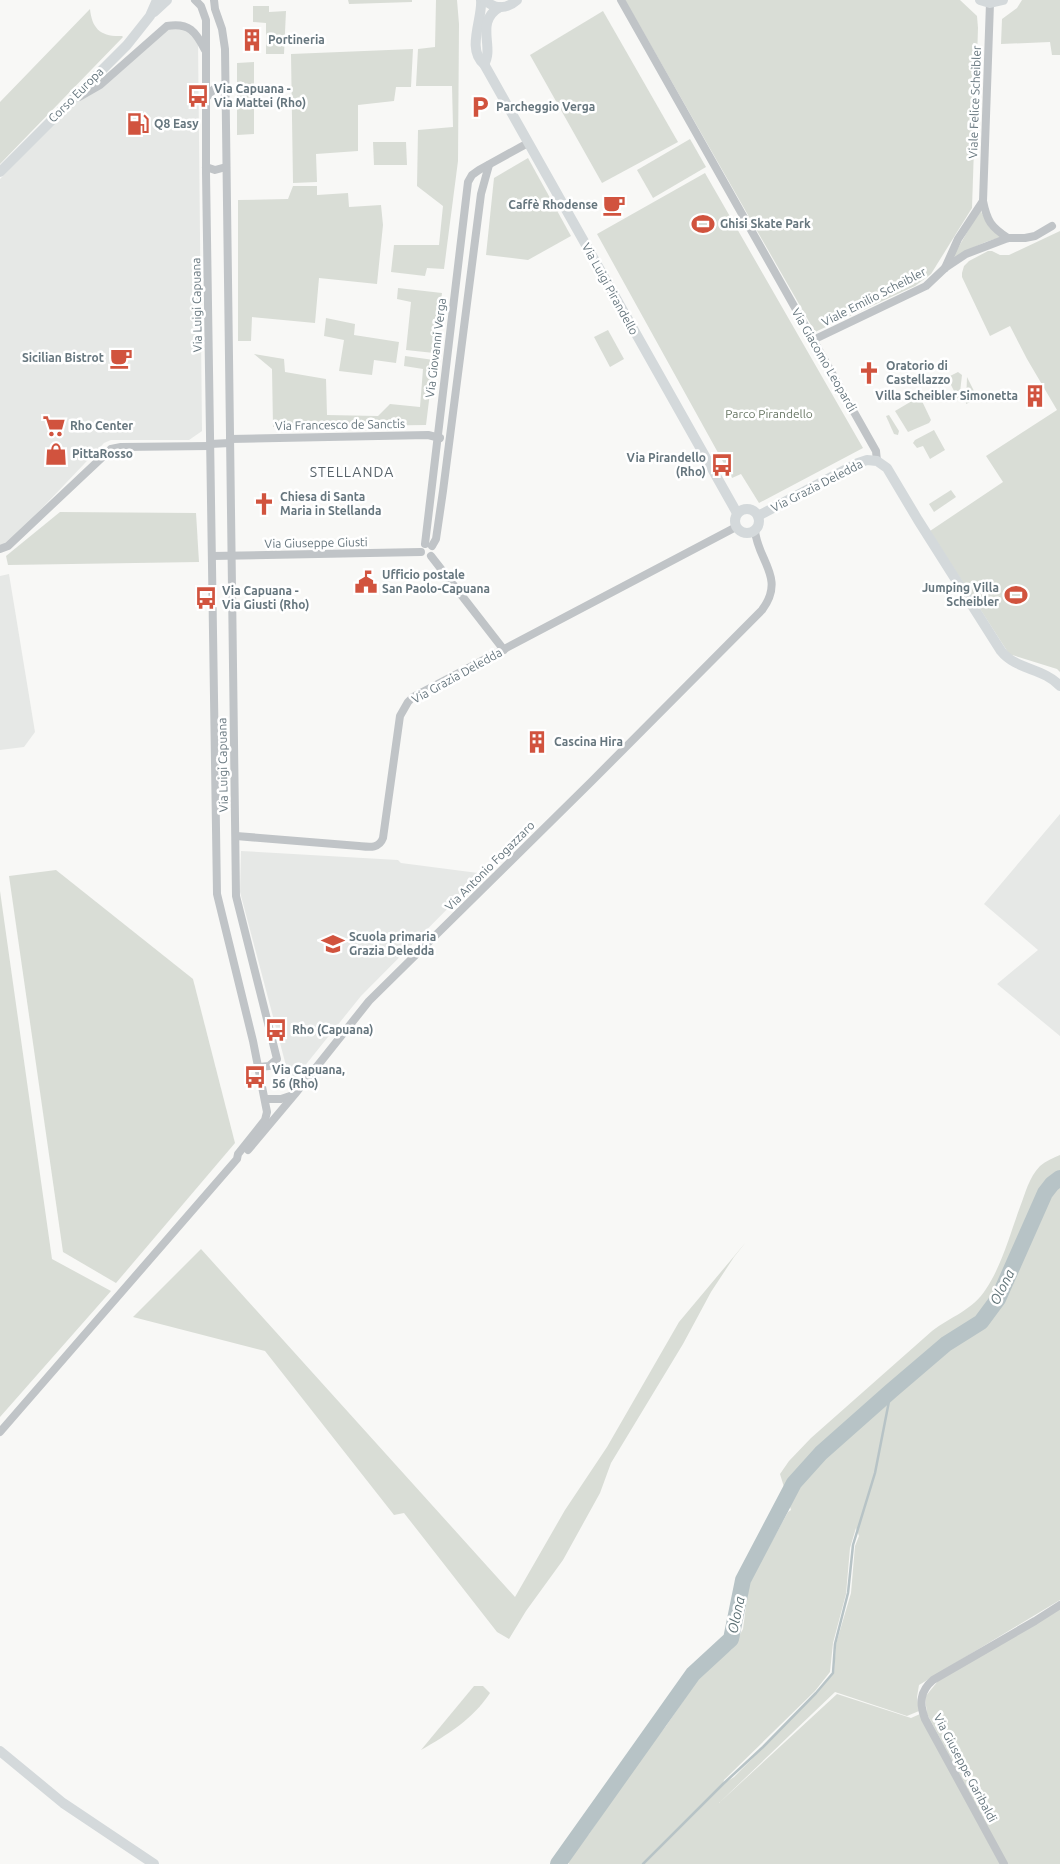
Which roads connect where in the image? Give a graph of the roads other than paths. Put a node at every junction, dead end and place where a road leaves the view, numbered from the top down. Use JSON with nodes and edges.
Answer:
{"nodes":[{"id":1,"x":157,"y":0,"type":"edge"},
{"id":2,"x":167,"y":0,"type":"edge"},
{"id":3,"x":195,"y":0,"type":"edge"},
{"id":4,"x":214,"y":0,"type":"edge"},
{"id":5,"x":483,"y":0,"type":"edge"},
{"id":6,"x":517,"y":0,"type":"edge"},
{"id":7,"x":621,"y":0,"type":"edge"},
{"id":8,"x":1003,"y":0,"type":"edge"},
{"id":9,"x":985,"y":2,"type":"edge"},
{"id":10,"x":500,"y":7,"type":"junction"},
{"id":11,"x":150,"y":16,"type":"junction"},
{"id":12,"x":205,"y":51,"type":"junction"},
{"id":13,"x":484,"y":64,"type":"junction"},
{"id":14,"x":225,"y":94,"type":"junction"},
{"id":15,"x":206,"y":98,"type":"junction"},
{"id":16,"x":64,"y":106,"type":"junction"},
{"id":17,"x":528,"y":143,"type":"junction"},
{"id":18,"x":206,"y":166,"type":"junction"},
{"id":19,"x":489,"y":166,"type":"junction"},
{"id":20,"x":226,"y":167,"type":"junction"},
{"id":21,"x":0,"y":172,"type":"edge"},
{"id":22,"x":983,"y":201,"type":"junction"},
{"id":23,"x":1052,"y":226,"type":"dead end"},
{"id":24,"x":1008,"y":238,"type":"junction"},
{"id":25,"x":945,"y":268,"type":"junction"},
{"id":26,"x":813,"y":340,"type":"junction"},
{"id":27,"x":437,"y":437,"type":"junction"},
{"id":28,"x":230,"y":441,"type":"junction"},
{"id":29,"x":448,"y":442,"type":"junction"},
{"id":30,"x":210,"y":445,"type":"junction"},
{"id":31,"x":877,"y":461,"type":"junction"},
{"id":32,"x":737,"y":513,"type":"junction"},
{"id":33,"x":758,"y":516,"type":"junction"},
{"id":34,"x":736,"y":527,"type":"junction"},
{"id":35,"x":755,"y":531,"type":"junction"},
{"id":36,"x":429,"y":545,"type":"junction"},
{"id":37,"x":0,"y":549,"type":"edge"},
{"id":38,"x":421,"y":552,"type":"junction"},
{"id":39,"x":212,"y":556,"type":"junction"},
{"id":40,"x":231,"y":556,"type":"junction"},
{"id":41,"x":431,"y":556,"type":"junction"},
{"id":42,"x":504,"y":650,"type":"junction"},
{"id":43,"x":1060,"y":686,"type":"edge"},
{"id":44,"x":236,"y":836,"type":"junction"},
{"id":45,"x":258,"y":1067,"type":"junction"},
{"id":46,"x":295,"y":1094,"type":"junction"},
{"id":47,"x":265,"y":1099,"type":"junction"},
{"id":48,"x":237,"y":1159,"type":"junction"},
{"id":49,"x":0,"y":1432,"type":"edge"},
{"id":50,"x":1060,"y":1605,"type":"edge"},
{"id":51,"x":0,"y":1751,"type":"edge"},
{"id":52,"x":154,"y":1864,"type":"edge"},
{"id":53,"x":1004,"y":1864,"type":"edge"}],
"edges":[{"from":1,"to":11,"type":"street","name":"Corso Europa"},
{"from":2,"to":11,"type":"street","name":"Corso Europa"},
{"from":3,"to":12,"type":"street","name":"Via Luigi Capuana"},
{"from":4,"to":14,"type":"street","name":"Via Luigi Capuana"},
{"from":5,"to":10,"type":"street"},
{"from":5,"to":13,"type":"street","name":"Via Luigi Pirandello"},
{"from":6,"to":10,"type":"street"},
{"from":7,"to":26,"type":"street","name":"Via Giacomo Leopardi"},
{"from":8,"to":9,"type":"street"},
{"from":9,"to":22,"type":"street","name":"Viale Felice Scheibler"},
{"from":10,"to":13,"type":"street"},
{"from":11,"to":16,"type":"street","name":"Corso Europa"},
{"from":12,"to":15,"type":"street","name":"Via Luigi Capuana"},
{"from":12,"to":16,"type":"street"},
{"from":13,"to":17,"type":"street","name":"Via Luigi Pirandello"},
{"from":14,"to":15,"type":"street"},
{"from":14,"to":20,"type":"street","name":"Via Luigi Capuana"},
{"from":15,"to":18,"type":"street","name":"Via Luigi Capuana"},
{"from":16,"to":21,"type":"street","name":"Corso Europa"},
{"from":17,"to":19,"type":"street","name":"Via Giovanni Verga"},
{"from":17,"to":32,"type":"street","name":"Via Luigi Pirandello"},
{"from":18,"to":20,"type":"street"},
{"from":18,"to":30,"type":"street","name":"Via Luigi Capuana"},
{"from":19,"to":27,"type":"street","name":"Via Giovanni Verga"},
{"from":19,"to":29,"type":"street","name":"Via Giovanni Verga"},
{"from":20,"to":28,"type":"street","name":"Via Luigi Capuana"},
{"from":22,"to":24,"type":"street","name":"Viale Felice Scheibler"},
{"from":22,"to":25,"type":"street"},
{"from":23,"to":24,"type":"street","name":"Viale Emilio Scheibler"},
{"from":24,"to":25,"type":"street","name":"Viale Emilio Scheibler"},
{"from":25,"to":26,"type":"street","name":"Viale Emilio Scheibler"},
{"from":26,"to":31,"type":"street","name":"Via Giacomo Leopardi"},
{"from":27,"to":28,"type":"street","name":"Via Francesco de Sanctis"},
{"from":27,"to":29,"type":"street","name":"Via Francesco de Sanctis"},
{"from":27,"to":36,"type":"street","name":"Via Giovanni Verga"},
{"from":28,"to":30,"type":"street"},
{"from":28,"to":40,"type":"street","name":"Via Luigi Capuana"},
{"from":29,"to":36,"type":"street","name":"Via Giovanni Verga"},
{"from":30,"to":37,"type":"street"},
{"from":30,"to":39,"type":"street","name":"Via Luigi Capuana"},
{"from":31,"to":33,"type":"street","name":"Via Grazia Deledda"},
{"from":31,"to":43,"type":"street","name":"Via Giacomo Leopardi"},
{"from":32,"to":33,"type":"street"},
{"from":32,"to":34,"type":"street"},
{"from":33,"to":35,"type":"street"},
{"from":34,"to":35,"type":"street"},
{"from":34,"to":42,"type":"street","name":"Via Grazia Deledda"},
{"from":35,"to":46,"type":"street","name":"Via Antonio Fogazzaro"},
{"from":36,"to":38,"type":"street"},
{"from":36,"to":41,"type":"street"},
{"from":38,"to":40,"type":"street","name":"Via Giuseppe Giusti"},
{"from":38,"to":41,"type":"street"},
{"from":39,"to":40,"type":"street","name":"Via Giuseppe Giusti"},
{"from":39,"to":45,"type":"street","name":"Via Luigi Capuana"},
{"from":40,"to":44,"type":"street","name":"Via Luigi Capuana"},
{"from":41,"to":42,"type":"street"},
{"from":42,"to":44,"type":"street","name":"Via Grazia Deledda"},
{"from":44,"to":45,"type":"street","name":"Via Luigi Capuana"},
{"from":45,"to":47,"type":"street","name":"Via Luigi Capuana"},
{"from":46,"to":47,"type":"street"},
{"from":46,"to":48,"type":"street","name":"Via Antonio Fogazzaro"},
{"from":47,"to":48,"type":"street"},
{"from":48,"to":49,"type":"street"},
{"from":50,"to":53,"type":"street","name":"Via Giuseppe Garibaldi"},
{"from":51,"to":52,"type":"street"}]}
